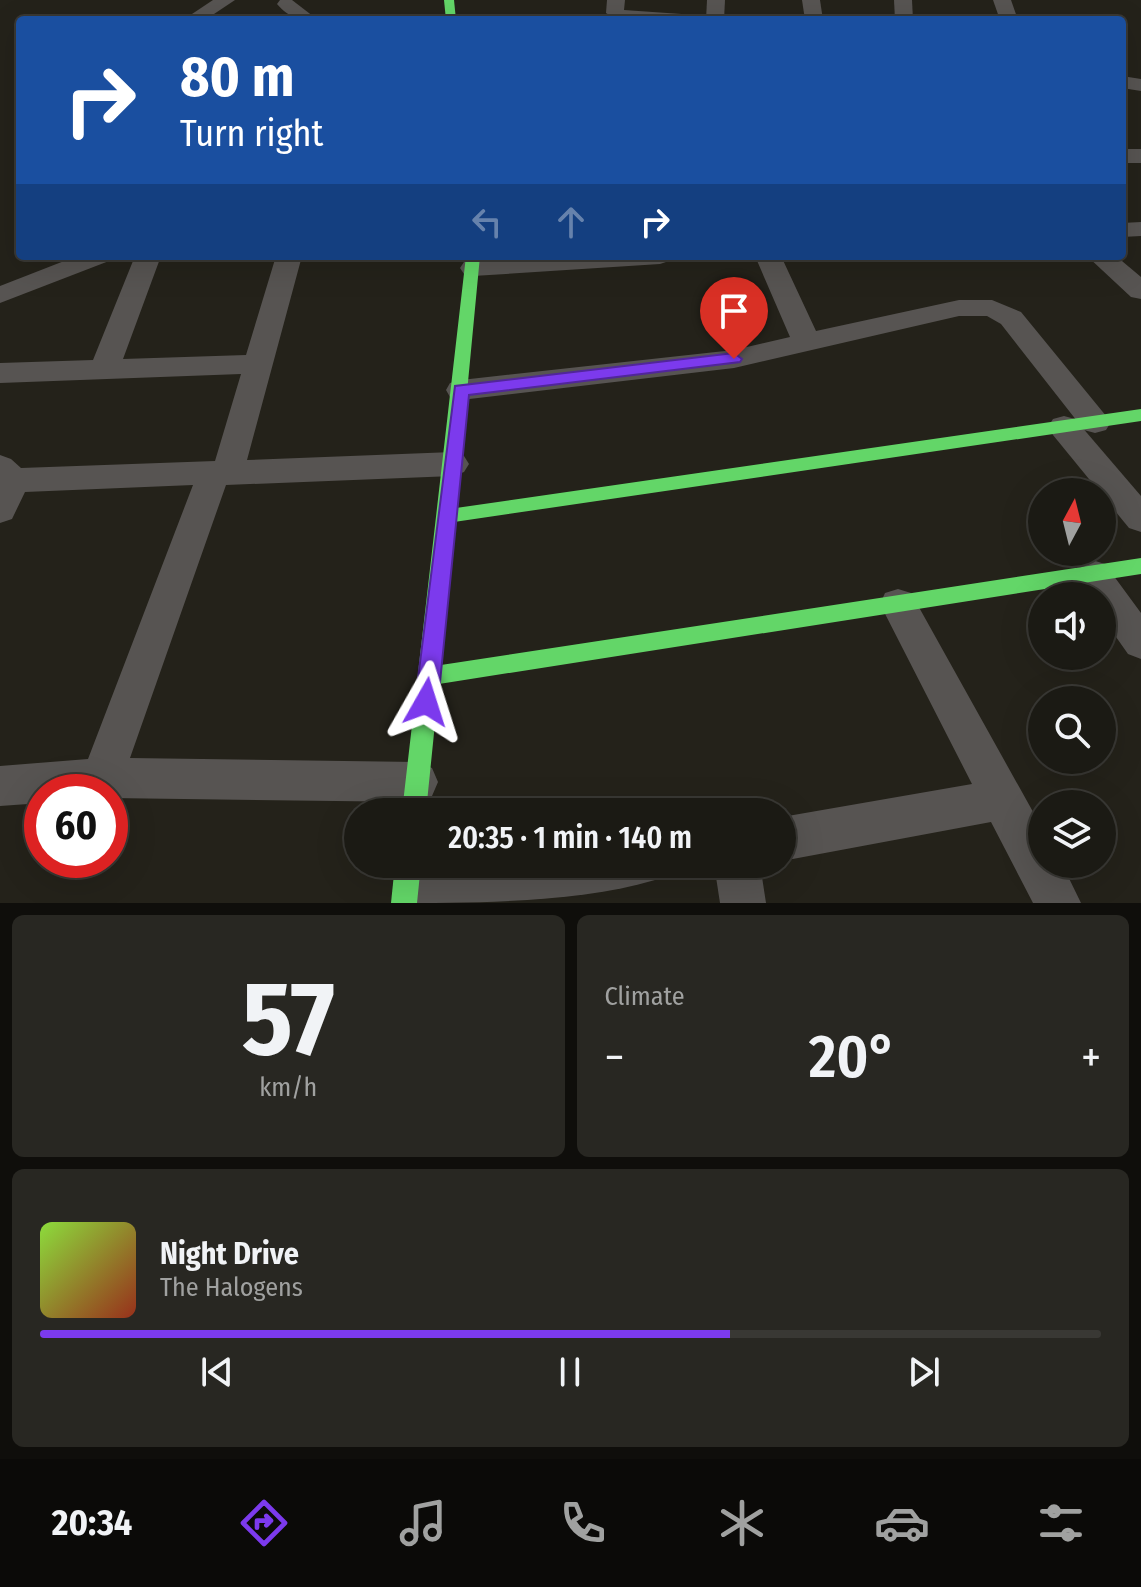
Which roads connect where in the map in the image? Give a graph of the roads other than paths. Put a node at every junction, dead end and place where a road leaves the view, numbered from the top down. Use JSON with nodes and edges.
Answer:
{"nodes":[{"id":1,"x":226,"y":0,"type":"edge"},
{"id":2,"x":616,"y":0,"type":"edge"},
{"id":3,"x":286,"y":4,"type":"dead end"},
{"id":4,"x":199,"y":16,"type":"edge"},
{"id":5,"x":303,"y":16,"type":"edge"},
{"id":6,"x":634,"y":16,"type":"edge"},
{"id":7,"x":90,"y":260,"type":"edge"},
{"id":8,"x":146,"y":260,"type":"edge"},
{"id":9,"x":288,"y":260,"type":"edge"},
{"id":10,"x":535,"y":260,"type":"edge"},
{"id":11,"x":770,"y":260,"type":"edge"},
{"id":12,"x":1105,"y":260,"type":"edge"},
{"id":13,"x":473,"y":262,"type":"edge"},
{"id":14,"x":1141,"y":291,"type":"edge"},
{"id":15,"x":0,"y":295,"type":"edge"},
{"id":16,"x":807,"y":343,"type":"junction"},
{"id":17,"x":258,"y":364,"type":"junction"},
{"id":18,"x":104,"y":370,"type":"junction"},
{"id":19,"x":0,"y":373,"type":"edge"},
{"id":20,"x":461,"y":390,"type":"junction"},
{"id":21,"x":1141,"y":415,"type":"edge"},
{"id":22,"x":1080,"y":424,"type":"junction"},
{"id":23,"x":453,"y":464,"type":"junction"},
{"id":24,"x":7,"y":473,"type":"edge"},
{"id":25,"x":220,"y":474,"type":"junction"},
{"id":26,"x":0,"y":510,"type":"edge"},
{"id":27,"x":447,"y":516,"type":"junction"},
{"id":28,"x":1141,"y":519,"type":"edge"},
{"id":29,"x":1141,"y":566,"type":"edge"},
{"id":30,"x":1092,"y":574,"type":"junction"},
{"id":31,"x":898,"y":604,"type":"junction"},
{"id":32,"x":1141,"y":643,"type":"edge"},
{"id":33,"x":429,"y":676,"type":"junction"},
{"id":34,"x":104,"y":774,"type":"edge"},
{"id":35,"x":128,"y":780,"type":"edge"},
{"id":36,"x":24,"y":784,"type":"edge"},
{"id":37,"x":0,"y":786,"type":"edge"},
{"id":38,"x":416,"y":797,"type":"edge"},
{"id":39,"x":1003,"y":799,"type":"junction"},
{"id":40,"x":796,"y":836,"type":"edge"},
{"id":41,"x":407,"y":878,"type":"edge"},
{"id":42,"x":559,"y":878,"type":"edge"},
{"id":43,"x":739,"y":878,"type":"edge"},
{"id":44,"x":404,"y":903,"type":"edge"},
{"id":45,"x":415,"y":903,"type":"edge"},
{"id":46,"x":743,"y":903,"type":"edge"},
{"id":47,"x":1058,"y":903,"type":"edge"}],
"edges":[{"from":1,"to":4,"type":"street"},
{"from":2,"to":6,"type":"street"},
{"from":3,"to":5,"type":"street"},
{"from":7,"to":15,"type":"street"},
{"from":8,"to":18,"type":"street"},
{"from":9,"to":17,"type":"street"},
{"from":10,"to":13,"type":"street"},
{"from":11,"to":16,"type":"street"},
{"from":12,"to":14,"type":"street"},
{"from":13,"to":20,"type":"street"},
{"from":16,"to":20,"type":"street"},
{"from":16,"to":22,"type":"street"},
{"from":17,"to":18,"type":"street"},
{"from":17,"to":25,"type":"street"},
{"from":18,"to":19,"type":"street"},
{"from":20,"to":23,"type":"street"},
{"from":21,"to":22,"type":"street"},
{"from":22,"to":27,"type":"street"},
{"from":22,"to":28,"type":"street"},
{"from":23,"to":25,"type":"street"},
{"from":23,"to":27,"type":"street"},
{"from":24,"to":25,"type":"street"},
{"from":24,"to":26,"type":"street"},
{"from":25,"to":34,"type":"street"},
{"from":27,"to":33,"type":"street"},
{"from":29,"to":30,"type":"street"},
{"from":30,"to":31,"type":"street"},
{"from":30,"to":32,"type":"street"},
{"from":31,"to":33,"type":"street"},
{"from":31,"to":39,"type":"street"},
{"from":33,"to":38,"type":"street"},
{"from":35,"to":38,"type":"street"},
{"from":36,"to":37,"type":"street"},
{"from":39,"to":40,"type":"street"},
{"from":39,"to":47,"type":"street"},
{"from":41,"to":44,"type":"street"},
{"from":42,"to":45,"type":"street"},
{"from":43,"to":46,"type":"street"}]}
